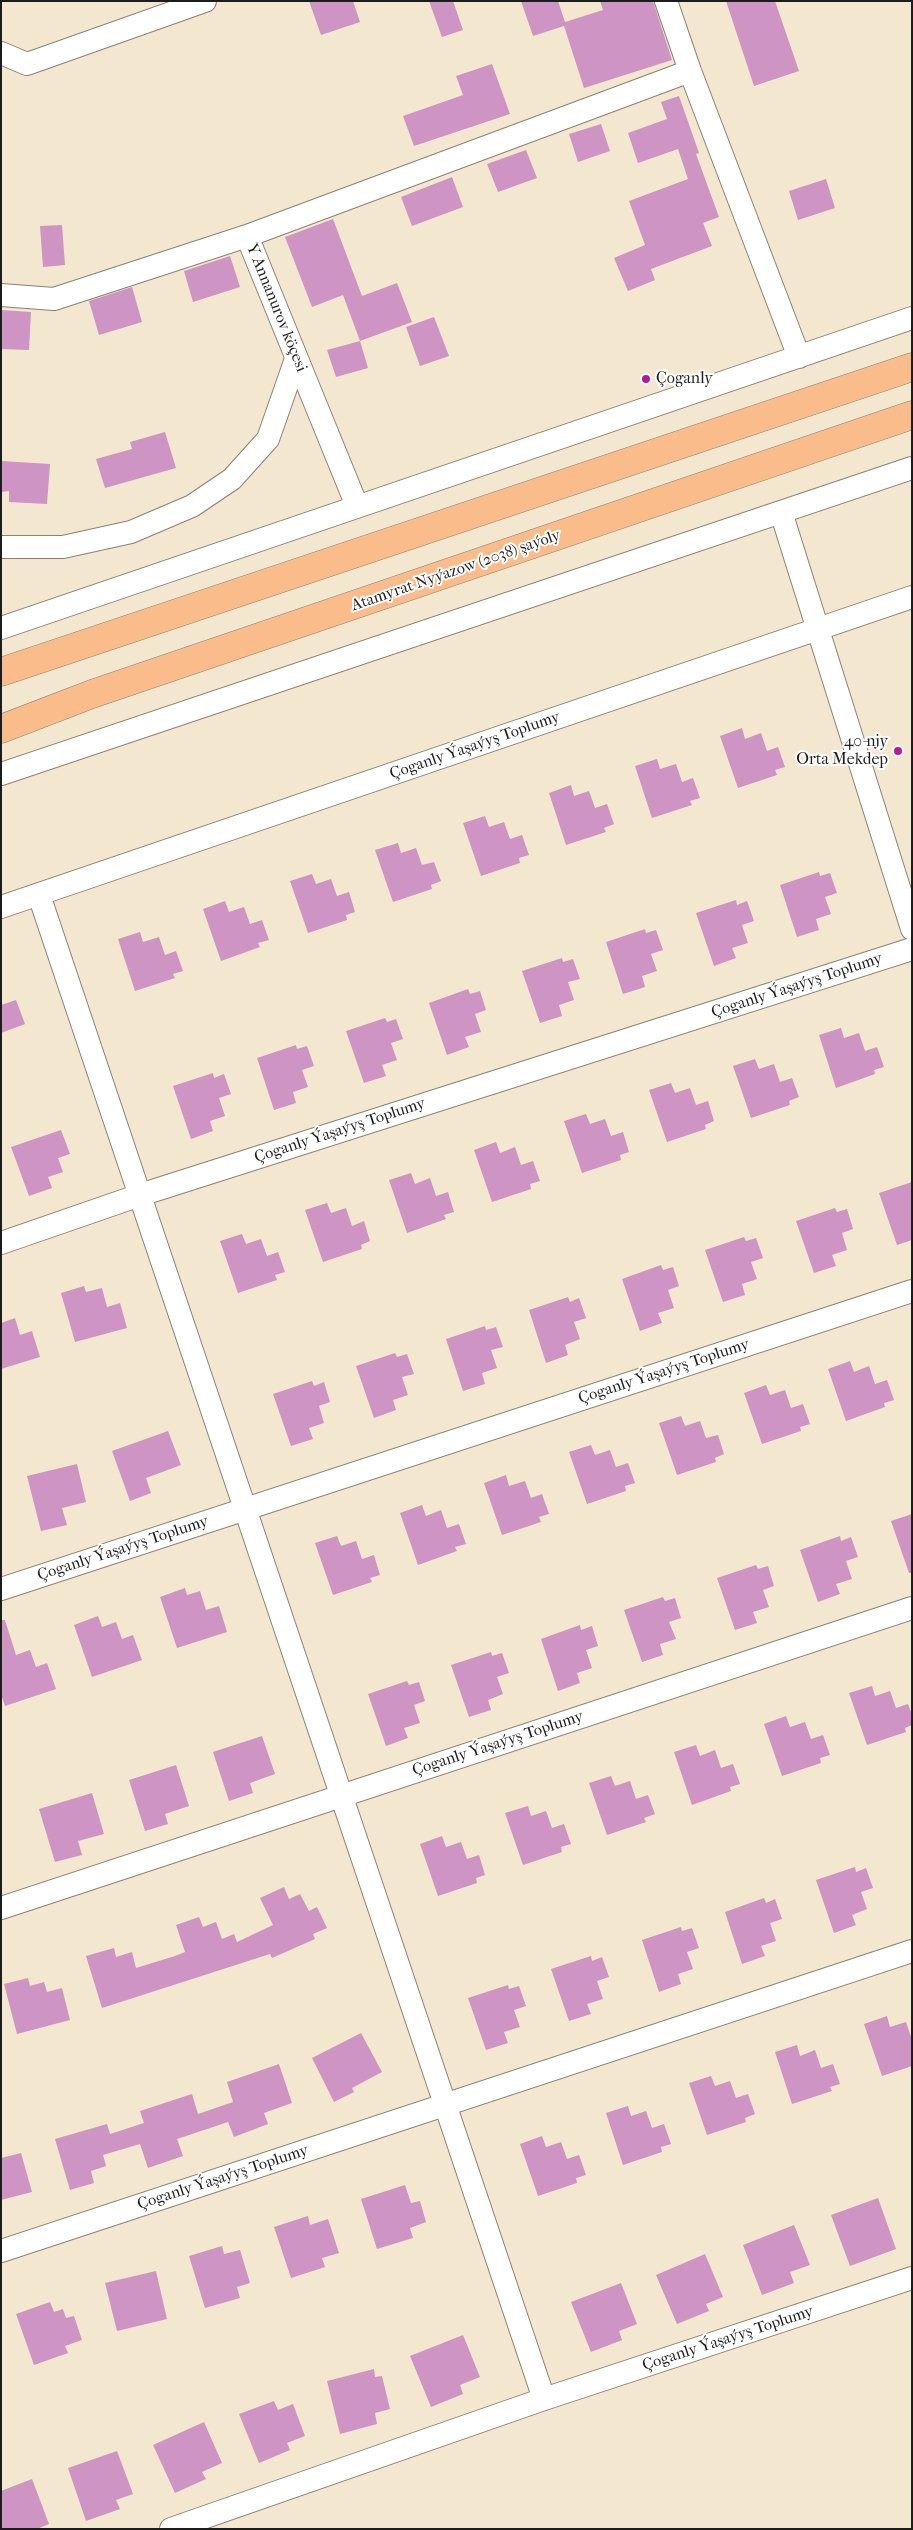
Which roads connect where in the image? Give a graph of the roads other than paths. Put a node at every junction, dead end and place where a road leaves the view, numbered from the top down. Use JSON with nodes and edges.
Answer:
{"nodes":[{"id":1,"x":205,"y":1,"type":"edge"},
{"id":2,"x":666,"y":1,"type":"edge"},
{"id":3,"x":1,"y":53,"type":"edge"},
{"id":4,"x":690,"y":71,"type":"junction"},
{"id":5,"x":247,"y":236,"type":"junction"},
{"id":6,"x":1,"y":294,"type":"edge"},
{"id":7,"x":912,"y":318,"type":"edge"},
{"id":8,"x":798,"y":357,"type":"junction"},
{"id":9,"x":296,"y":359,"type":"junction"},
{"id":10,"x":912,"y":367,"type":"edge"},
{"id":11,"x":912,"y":415,"type":"edge"},
{"id":12,"x":912,"y":468,"type":"edge"},
{"id":13,"x":358,"y":506,"type":"junction"},
{"id":14,"x":781,"y":512,"type":"junction"},
{"id":15,"x":1,"y":547,"type":"edge"},
{"id":16,"x":912,"y":597,"type":"edge"},
{"id":17,"x":1,"y":628,"type":"edge"},
{"id":18,"x":818,"y":629,"type":"junction"},
{"id":19,"x":1,"y":672,"type":"edge"},
{"id":20,"x":1,"y":729,"type":"edge"},
{"id":21,"x":1,"y":774,"type":"edge"},
{"id":22,"x":39,"y":894,"type":"junction"},
{"id":23,"x":1,"y":907,"type":"edge"},
{"id":24,"x":912,"y":929,"type":"edge"},
{"id":25,"x":912,"y":950,"type":"edge"},
{"id":26,"x":140,"y":1195,"type":"junction"},
{"id":27,"x":1,"y":1243,"type":"edge"},
{"id":28,"x":912,"y":1291,"type":"edge"},
{"id":29,"x":245,"y":1509,"type":"junction"},
{"id":30,"x":1,"y":1589,"type":"edge"},
{"id":31,"x":912,"y":1608,"type":"edge"},
{"id":32,"x":341,"y":1796,"type":"junction"},
{"id":33,"x":1,"y":1908,"type":"edge"},
{"id":34,"x":912,"y":1950,"type":"edge"},
{"id":35,"x":445,"y":2104,"type":"junction"},
{"id":36,"x":1,"y":2251,"type":"edge"},
{"id":37,"x":912,"y":2278,"type":"edge"},
{"id":38,"x":544,"y":2399,"type":"junction"},
{"id":39,"x":170,"y":2529,"type":"edge"}],
"edges":[{"from":1,"to":3,"type":"street"},
{"from":2,"to":4,"type":"street"},
{"from":4,"to":5,"type":"street"},
{"from":4,"to":8,"type":"street"},
{"from":5,"to":6,"type":"street","name":"Y Annanurov köçesi"},
{"from":5,"to":9,"type":"street","name":"Y Annanurov köçesi"},
{"from":7,"to":8,"type":"street"},
{"from":8,"to":13,"type":"street"},
{"from":9,"to":13,"type":"street","name":"Y Annanurov köçesi"},
{"from":9,"to":15,"type":"street"},
{"from":10,"to":19,"type":"main road"},
{"from":11,"to":20,"type":"main road","name":"Atamyrat Nyýazow (2038) şaýoly"},
{"from":12,"to":14,"type":"street"},
{"from":13,"to":17,"type":"street"},
{"from":14,"to":18,"type":"street"},
{"from":14,"to":21,"type":"street"},
{"from":16,"to":18,"type":"street","name":"Çoganly Ýaşaýyş Toplumy"},
{"from":18,"to":22,"type":"street","name":"Çoganly Ýaşaýyş Toplumy"},
{"from":18,"to":24,"type":"street"},
{"from":22,"to":23,"type":"street","name":"Çoganly Ýaşaýyş Toplumy"},
{"from":22,"to":26,"type":"street"},
{"from":25,"to":26,"type":"street","name":"Çoganly Ýaşaýyş Toplumy"},
{"from":26,"to":27,"type":"street","name":"Çoganly Ýaşaýyş Toplumy"},
{"from":26,"to":29,"type":"street"},
{"from":28,"to":29,"type":"street","name":"Çoganly Ýaşaýyş Toplumy"},
{"from":29,"to":30,"type":"street","name":"Çoganly Ýaşaýyş Toplumy"},
{"from":29,"to":32,"type":"street"},
{"from":31,"to":32,"type":"street","name":"Çoganly Ýaşaýyş Toplumy"},
{"from":32,"to":33,"type":"street","name":"Çoganly Ýaşaýyş Toplumy"},
{"from":32,"to":35,"type":"street"},
{"from":34,"to":35,"type":"street","name":"Çoganly Ýaşaýyş Toplumy"},
{"from":35,"to":36,"type":"street","name":"Çoganly Ýaşaýyş Toplumy"},
{"from":35,"to":38,"type":"street"},
{"from":37,"to":38,"type":"street","name":"Çoganly Ýaşaýyş Toplumy"},
{"from":38,"to":39,"type":"street","name":"Çoganly Ýaşaýyş Toplumy"}]}
